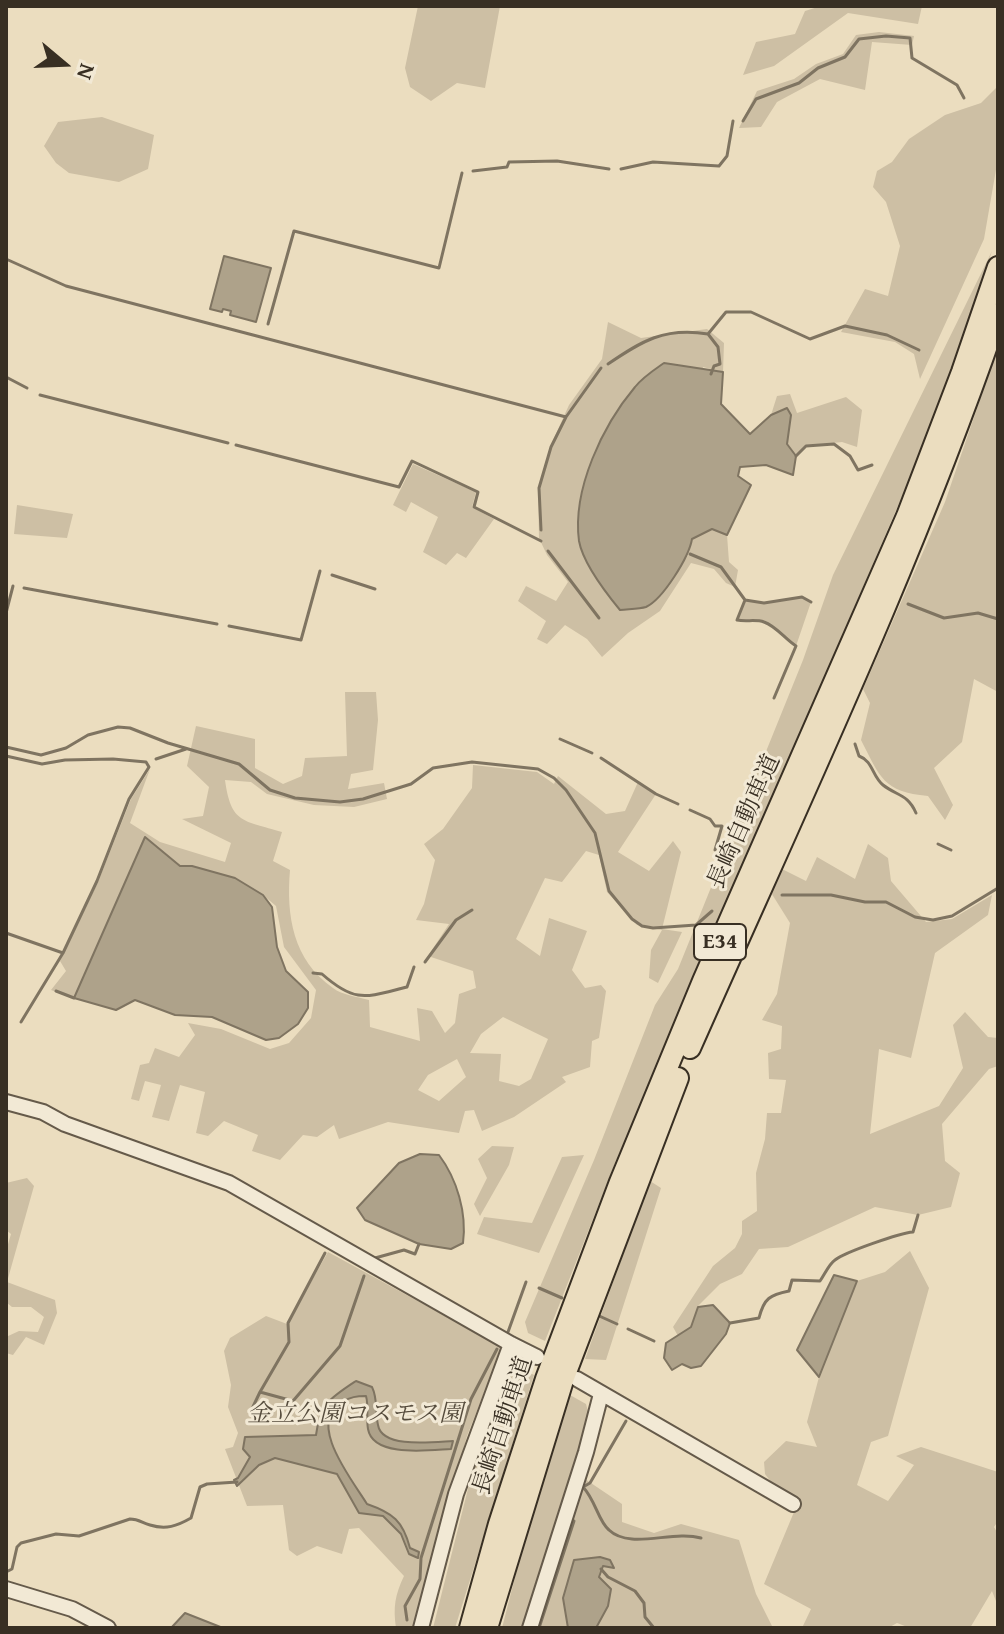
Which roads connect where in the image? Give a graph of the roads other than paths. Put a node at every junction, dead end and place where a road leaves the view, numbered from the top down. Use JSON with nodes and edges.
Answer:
{"nodes":[{"id":1,"x":998,"y":267,"type":"edge"},
{"id":2,"x":998,"y":314,"type":"edge"},
{"id":3,"x":6,"y":1102,"type":"edge"},
{"id":4,"x":511,"y":1344,"type":"junction"},
{"id":5,"x":537,"y":1357,"type":"dead end"},
{"id":6,"x":577,"y":1379,"type":"dead end"},
{"id":7,"x":601,"y":1394,"type":"junction"},
{"id":8,"x":793,"y":1504,"type":"dead end"},
{"id":9,"x":515,"y":1530,"type":"junction"},
{"id":10,"x":6,"y":1589,"type":"edge"},
{"id":11,"x":108,"y":1628,"type":"edge"},
{"id":12,"x":421,"y":1628,"type":"edge"},
{"id":13,"x":470,"y":1628,"type":"edge"},
{"id":14,"x":487,"y":1628,"type":"edge"},
{"id":15,"x":494,"y":1628,"type":"edge"},
{"id":16,"x":530,"y":1628,"type":"edge"}],
"edges":[{"from":1,"to":13,"type":"highway","name":"長崎自動車道","number":"E34"},
{"from":2,"to":9,"type":"highway","name":"長崎自動車道","number":"E34"},
{"from":3,"to":4,"type":"street"},
{"from":4,"to":5,"type":"street"},
{"from":4,"to":12,"type":"street"},
{"from":6,"to":7,"type":"street"},
{"from":7,"to":8,"type":"street"},
{"from":7,"to":16,"type":"street"},
{"from":9,"to":14,"type":"highway","name":"長崎自動車道","number":"E34"},
{"from":9,"to":15,"type":"highway"},
{"from":10,"to":11,"type":"street"}]}
